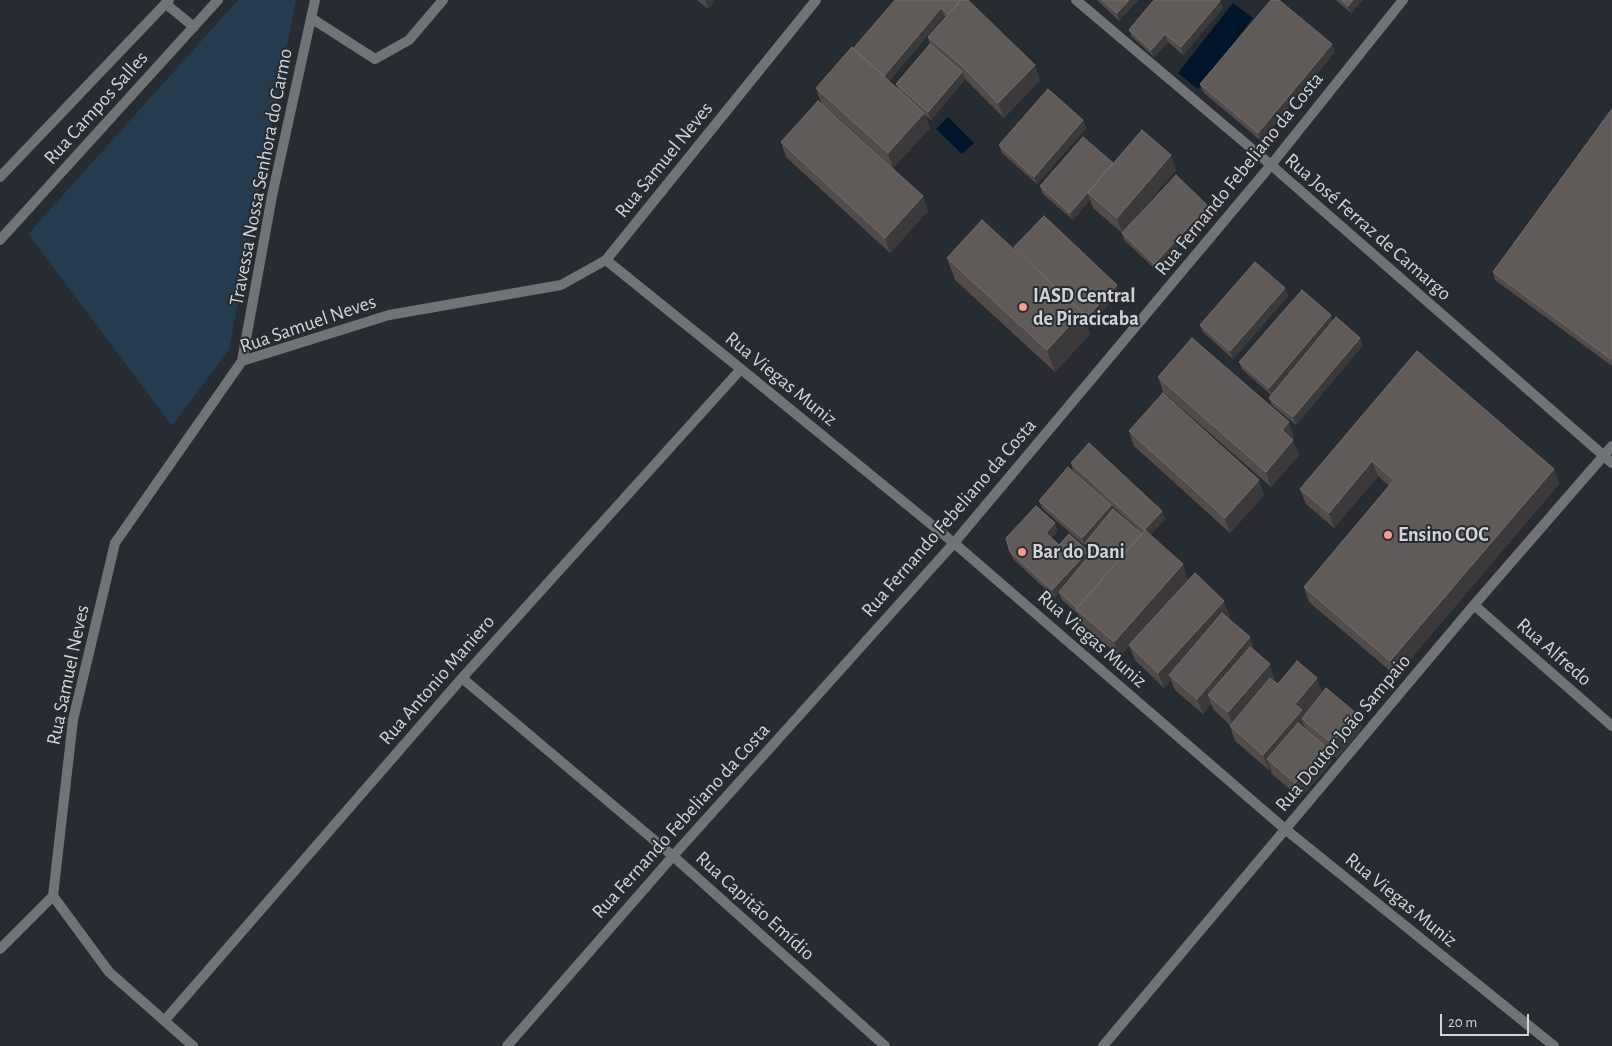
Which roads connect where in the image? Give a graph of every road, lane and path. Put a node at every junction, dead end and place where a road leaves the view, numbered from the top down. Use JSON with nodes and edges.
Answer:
{"nodes":[{"id":1,"x":218,"y":0,"type":"edge"},
{"id":2,"x":315,"y":0,"type":"edge"},
{"id":3,"x":443,"y":0,"type":"edge"},
{"id":4,"x":816,"y":0,"type":"edge"},
{"id":5,"x":1076,"y":0,"type":"edge"},
{"id":6,"x":1403,"y":0,"type":"edge"},
{"id":7,"x":168,"y":2,"type":"edge"},
{"id":8,"x":311,"y":18,"type":"junction"},
{"id":9,"x":194,"y":27,"type":"junction"},
{"id":10,"x":1271,"y":165,"type":"junction"},
{"id":11,"x":0,"y":177,"type":"edge"},
{"id":12,"x":0,"y":240,"type":"edge"},
{"id":13,"x":606,"y":260,"type":"junction"},
{"id":14,"x":242,"y":362,"type":"junction"},
{"id":15,"x":741,"y":368,"type":"junction"},
{"id":16,"x":1612,"y":446,"type":"edge"},
{"id":17,"x":1604,"y":455,"type":"junction"},
{"id":18,"x":1612,"y":462,"type":"edge"},
{"id":19,"x":954,"y":543,"type":"junction"},
{"id":20,"x":1474,"y":605,"type":"junction"},
{"id":21,"x":462,"y":678,"type":"junction"},
{"id":22,"x":1612,"y":726,"type":"edge"},
{"id":23,"x":1285,"y":829,"type":"junction"},
{"id":24,"x":673,"y":856,"type":"junction"},
{"id":25,"x":53,"y":896,"type":"junction"},
{"id":26,"x":0,"y":949,"type":"edge"},
{"id":27,"x":165,"y":1020,"type":"junction"},
{"id":28,"x":193,"y":1046,"type":"edge"},
{"id":29,"x":507,"y":1046,"type":"edge"},
{"id":30,"x":885,"y":1046,"type":"edge"},
{"id":31,"x":1103,"y":1046,"type":"edge"},
{"id":32,"x":1554,"y":1046,"type":"edge"}],
"edges":[{"from":1,"to":9,"type":"street","name":"Rua Campos Salles"},
{"from":2,"to":8,"type":"street","name":"Travessa Nossa Senhora do Carmo"},
{"from":3,"to":8,"type":"street"},
{"from":4,"to":13,"type":"street","name":"Rua Samuel Neves"},
{"from":5,"to":10,"type":"street","name":"Rua José Ferraz de Camargo"},
{"from":6,"to":10,"type":"street","name":"Rua Fernando Febeliano da Costa"},
{"from":7,"to":9,"type":"street"},
{"from":7,"to":11,"type":"street","name":"Rua Campos Salles"},
{"from":8,"to":14,"type":"street","name":"Travessa Nossa Senhora do Carmo"},
{"from":9,"to":12,"type":"street","name":"Rua Campos Salles"},
{"from":10,"to":17,"type":"street","name":"Rua José Ferraz de Camargo"},
{"from":10,"to":19,"type":"street","name":"Rua Fernando Febeliano da Costa"},
{"from":13,"to":14,"type":"street","name":"Rua Samuel Neves"},
{"from":13,"to":15,"type":"street","name":"Rua Viegas Muniz"},
{"from":14,"to":25,"type":"street","name":"Rua Samuel Neves"},
{"from":15,"to":19,"type":"street","name":"Rua Viegas Muniz"},
{"from":15,"to":21,"type":"street","name":"Rua Antonio Maniero"},
{"from":16,"to":17,"type":"street","name":"Rua Doutor João Sampaio"},
{"from":17,"to":18,"type":"street","name":"Rua José Ferraz de Camargo"},
{"from":17,"to":20,"type":"street","name":"Rua Doutor João Sampaio"},
{"from":19,"to":23,"type":"street","name":"Rua Viegas Muniz"},
{"from":19,"to":24,"type":"street","name":"Rua Fernando Febeliano da Costa"},
{"from":20,"to":22,"type":"street","name":"Rua Alfredo"},
{"from":20,"to":23,"type":"street","name":"Rua Doutor João Sampaio"},
{"from":21,"to":24,"type":"street","name":"Rua Capitão Emídio"},
{"from":21,"to":27,"type":"street","name":"Rua Antonio Maniero"},
{"from":23,"to":31,"type":"street","name":"Rua Doutor João Sampaio"},
{"from":23,"to":32,"type":"street","name":"Rua Viegas Muniz"},
{"from":24,"to":29,"type":"street","name":"Rua Fernando Febeliano da Costa"},
{"from":24,"to":30,"type":"street","name":"Rua Capitão Emídio"},
{"from":25,"to":26,"type":"street"},
{"from":25,"to":27,"type":"street"},
{"from":27,"to":28,"type":"street"}]}
